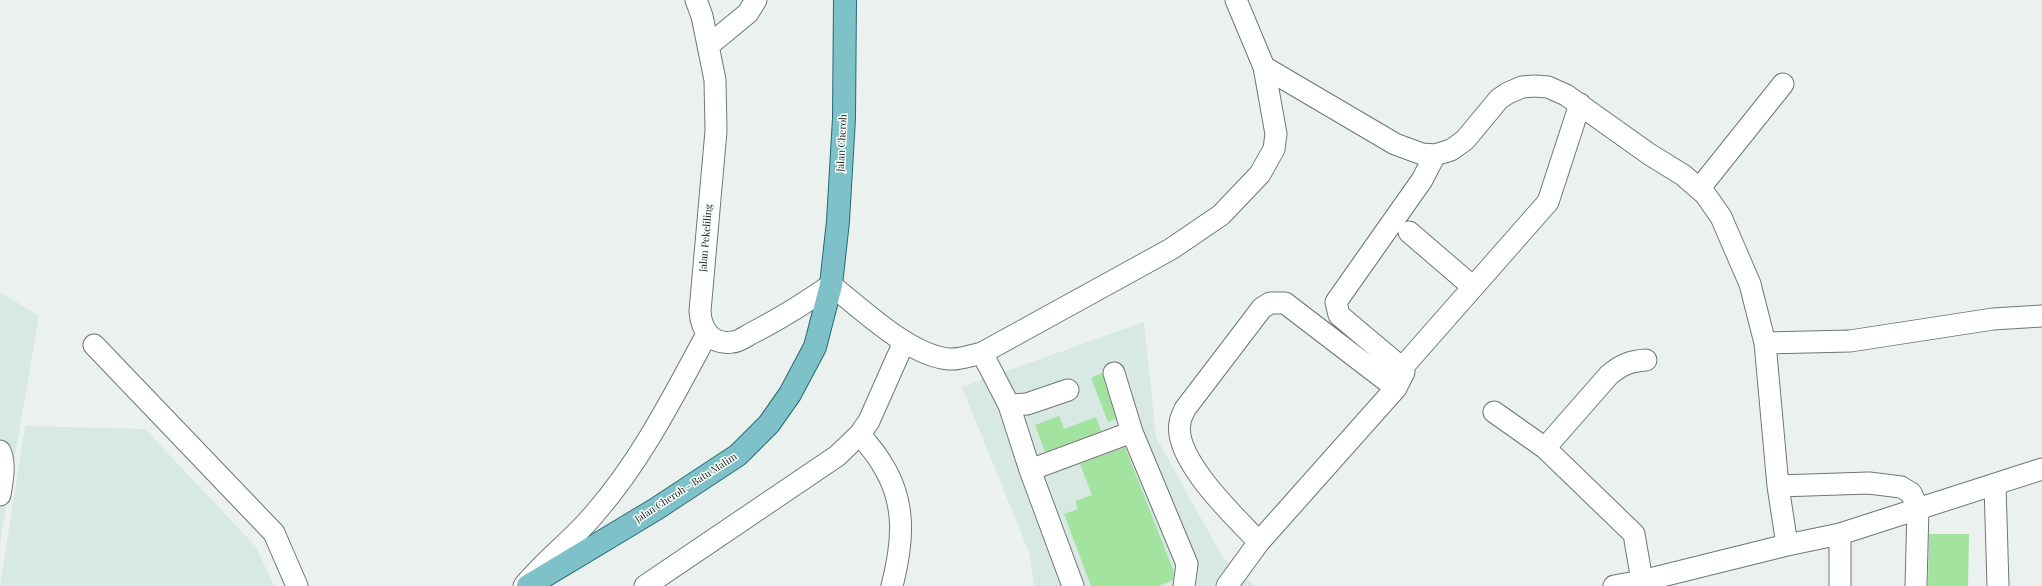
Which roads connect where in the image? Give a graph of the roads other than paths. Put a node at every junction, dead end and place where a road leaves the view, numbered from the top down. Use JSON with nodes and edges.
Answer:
{"nodes":[{"id":1,"x":696,"y":0,"type":"edge"},
{"id":2,"x":756,"y":0,"type":"edge"},
{"id":3,"x":845,"y":0,"type":"edge"},
{"id":4,"x":1236,"y":0,"type":"edge"},
{"id":5,"x":708,"y":46,"type":"junction"},
{"id":6,"x":1264,"y":67,"type":"junction"},
{"id":7,"x":1783,"y":84,"type":"dead end"},
{"id":8,"x":1580,"y":104,"type":"junction"},
{"id":9,"x":1435,"y":155,"type":"junction"},
{"id":10,"x":1699,"y":189,"type":"junction"},
{"id":11,"x":1409,"y":232,"type":"dead end"},
{"id":12,"x":831,"y":285,"type":"junction"},
{"id":13,"x":1473,"y":287,"type":"junction"},
{"id":14,"x":2042,"y":316,"type":"edge"},
{"id":15,"x":707,"y":334,"type":"junction"},
{"id":16,"x":904,"y":342,"type":"junction"},
{"id":17,"x":1766,"y":343,"type":"junction"},
{"id":18,"x":94,"y":345,"type":"dead end"},
{"id":19,"x":982,"y":353,"type":"junction"},
{"id":20,"x":1646,"y":360,"type":"dead end"},
{"id":21,"x":1114,"y":373,"type":"dead end"},
{"id":22,"x":1399,"y":378,"type":"junction"},
{"id":23,"x":1068,"y":390,"type":"dead end"},
{"id":24,"x":1009,"y":405,"type":"junction"},
{"id":25,"x":1494,"y":412,"type":"dead end"},
{"id":26,"x":1132,"y":432,"type":"junction"},
{"id":27,"x":860,"y":434,"type":"junction"},
{"id":28,"x":1545,"y":448,"type":"junction"},
{"id":29,"x":0,"y":451,"type":"edge"},
{"id":30,"x":2042,"y":469,"type":"edge"},
{"id":31,"x":1030,"y":470,"type":"junction"},
{"id":32,"x":1995,"y":485,"type":"junction"},
{"id":33,"x":1778,"y":486,"type":"junction"},
{"id":34,"x":0,"y":495,"type":"edge"},
{"id":35,"x":1918,"y":508,"type":"junction"},
{"id":36,"x":1840,"y":534,"type":"junction"},
{"id":37,"x":1259,"y":542,"type":"junction"},
{"id":38,"x":1787,"y":545,"type":"junction"},
{"id":39,"x":1642,"y":582,"type":"junction"},
{"id":40,"x":297,"y":586,"type":"edge"},
{"id":41,"x":524,"y":586,"type":"edge"},
{"id":42,"x":528,"y":586,"type":"edge"},
{"id":43,"x":646,"y":586,"type":"edge"},
{"id":44,"x":892,"y":586,"type":"edge"},
{"id":45,"x":1073,"y":586,"type":"edge"},
{"id":46,"x":1184,"y":586,"type":"edge"},
{"id":47,"x":1227,"y":586,"type":"edge"},
{"id":48,"x":1614,"y":586,"type":"edge"},
{"id":49,"x":1840,"y":586,"type":"edge"},
{"id":50,"x":1916,"y":586,"type":"edge"},
{"id":51,"x":1998,"y":586,"type":"edge"}],
"edges":[{"from":1,"to":5,"type":"street","name":"Jalan Pekeliling"},
{"from":2,"to":5,"type":"street"},
{"from":3,"to":12,"type":"main road","name":"Jalan Cheroh"},
{"from":4,"to":6,"type":"street"},
{"from":5,"to":15,"type":"street","name":"Jalan Pekeliling"},
{"from":6,"to":9,"type":"street"},
{"from":6,"to":19,"type":"street"},
{"from":7,"to":10,"type":"street"},
{"from":8,"to":9,"type":"street"},
{"from":8,"to":10,"type":"street"},
{"from":8,"to":13,"type":"street"},
{"from":9,"to":22,"type":"street"},
{"from":10,"to":17,"type":"street"},
{"from":11,"to":13,"type":"street"},
{"from":12,"to":15,"type":"street"},
{"from":12,"to":16,"type":"street"},
{"from":12,"to":42,"type":"main road","name":"Jalan Cheroh - Batu Malim"},
{"from":13,"to":22,"type":"street"},
{"from":14,"to":17,"type":"street"},
{"from":15,"to":41,"type":"street"},
{"from":16,"to":19,"type":"street"},
{"from":16,"to":27,"type":"street"},
{"from":17,"to":33,"type":"street"},
{"from":18,"to":40,"type":"street"},
{"from":19,"to":24,"type":"street"},
{"from":20,"to":28,"type":"street"},
{"from":21,"to":26,"type":"street"},
{"from":22,"to":37,"type":"street"},
{"from":22,"to":37,"type":"street"},
{"from":23,"to":24,"type":"street"},
{"from":24,"to":31,"type":"street"},
{"from":25,"to":28,"type":"street"},
{"from":26,"to":31,"type":"street"},
{"from":26,"to":46,"type":"street"},
{"from":27,"to":43,"type":"street"},
{"from":27,"to":44,"type":"street"},
{"from":28,"to":39,"type":"street"},
{"from":29,"to":34,"type":"street"},
{"from":30,"to":32,"type":"street"},
{"from":31,"to":45,"type":"street"},
{"from":32,"to":35,"type":"street"},
{"from":32,"to":51,"type":"street"},
{"from":33,"to":35,"type":"street"},
{"from":33,"to":38,"type":"street"},
{"from":35,"to":36,"type":"street"},
{"from":35,"to":50,"type":"street"},
{"from":36,"to":38,"type":"street"},
{"from":36,"to":49,"type":"street"},
{"from":37,"to":47,"type":"street"},
{"from":38,"to":39,"type":"street"},
{"from":39,"to":48,"type":"street"}]}
